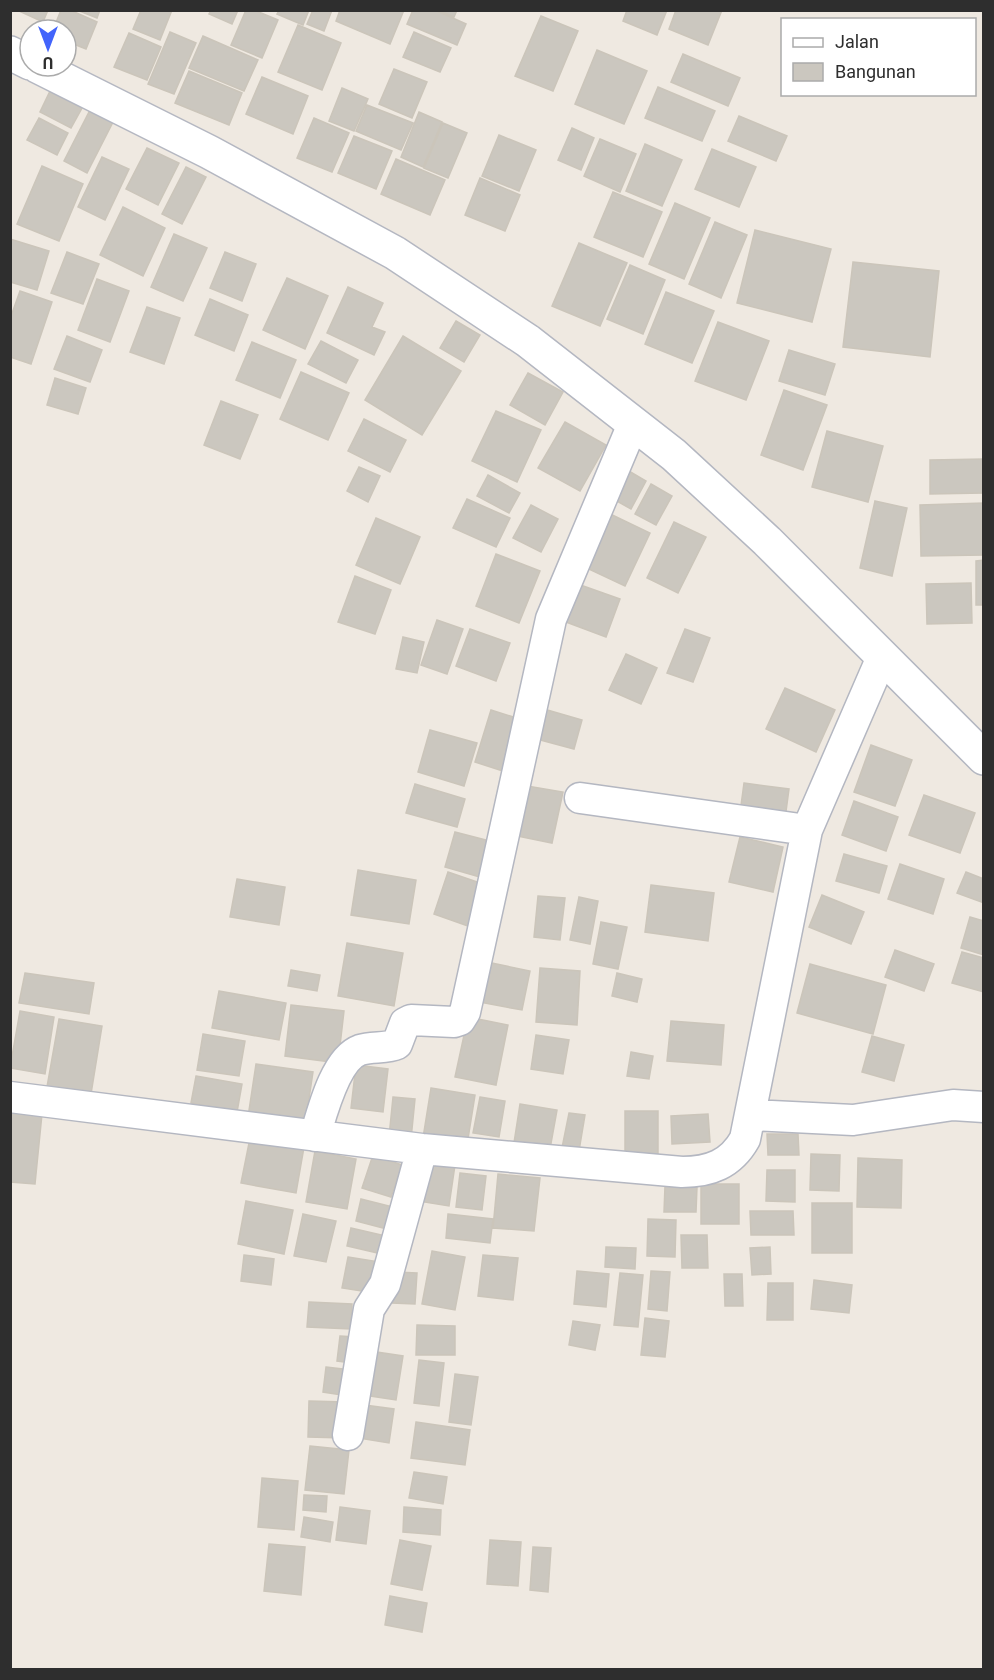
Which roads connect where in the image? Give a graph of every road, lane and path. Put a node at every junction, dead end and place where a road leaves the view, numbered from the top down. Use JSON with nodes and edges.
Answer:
{"nodes":[{"id":1,"x":61,"y":78,"type":"edge"},
{"id":2,"x":633,"y":424,"type":"junction"},
{"id":3,"x":882,"y":657,"type":"junction"},
{"id":4,"x":984,"y":758,"type":"edge"},
{"id":5,"x":580,"y":798,"type":"dead end"},
{"id":6,"x":807,"y":830,"type":"junction"},
{"id":7,"x":10,"y":1097,"type":"edge"},
{"id":8,"x":984,"y":1107,"type":"edge"},
{"id":9,"x":750,"y":1115,"type":"junction"},
{"id":10,"x":315,"y":1136,"type":"junction"},
{"id":11,"x":422,"y":1149,"type":"junction"},
{"id":12,"x":348,"y":1435,"type":"dead end"}],
"edges":[{"from":1,"to":2,"type":"street"},
{"from":2,"to":3,"type":"street"},
{"from":2,"to":10,"type":"street"},
{"from":3,"to":4,"type":"street"},
{"from":3,"to":6,"type":"street"},
{"from":5,"to":6,"type":"street"},
{"from":6,"to":9,"type":"street"},
{"from":7,"to":10,"type":"street"},
{"from":8,"to":9,"type":"street"},
{"from":9,"to":11,"type":"street"},
{"from":10,"to":11,"type":"street"},
{"from":11,"to":12,"type":"street"}]}
